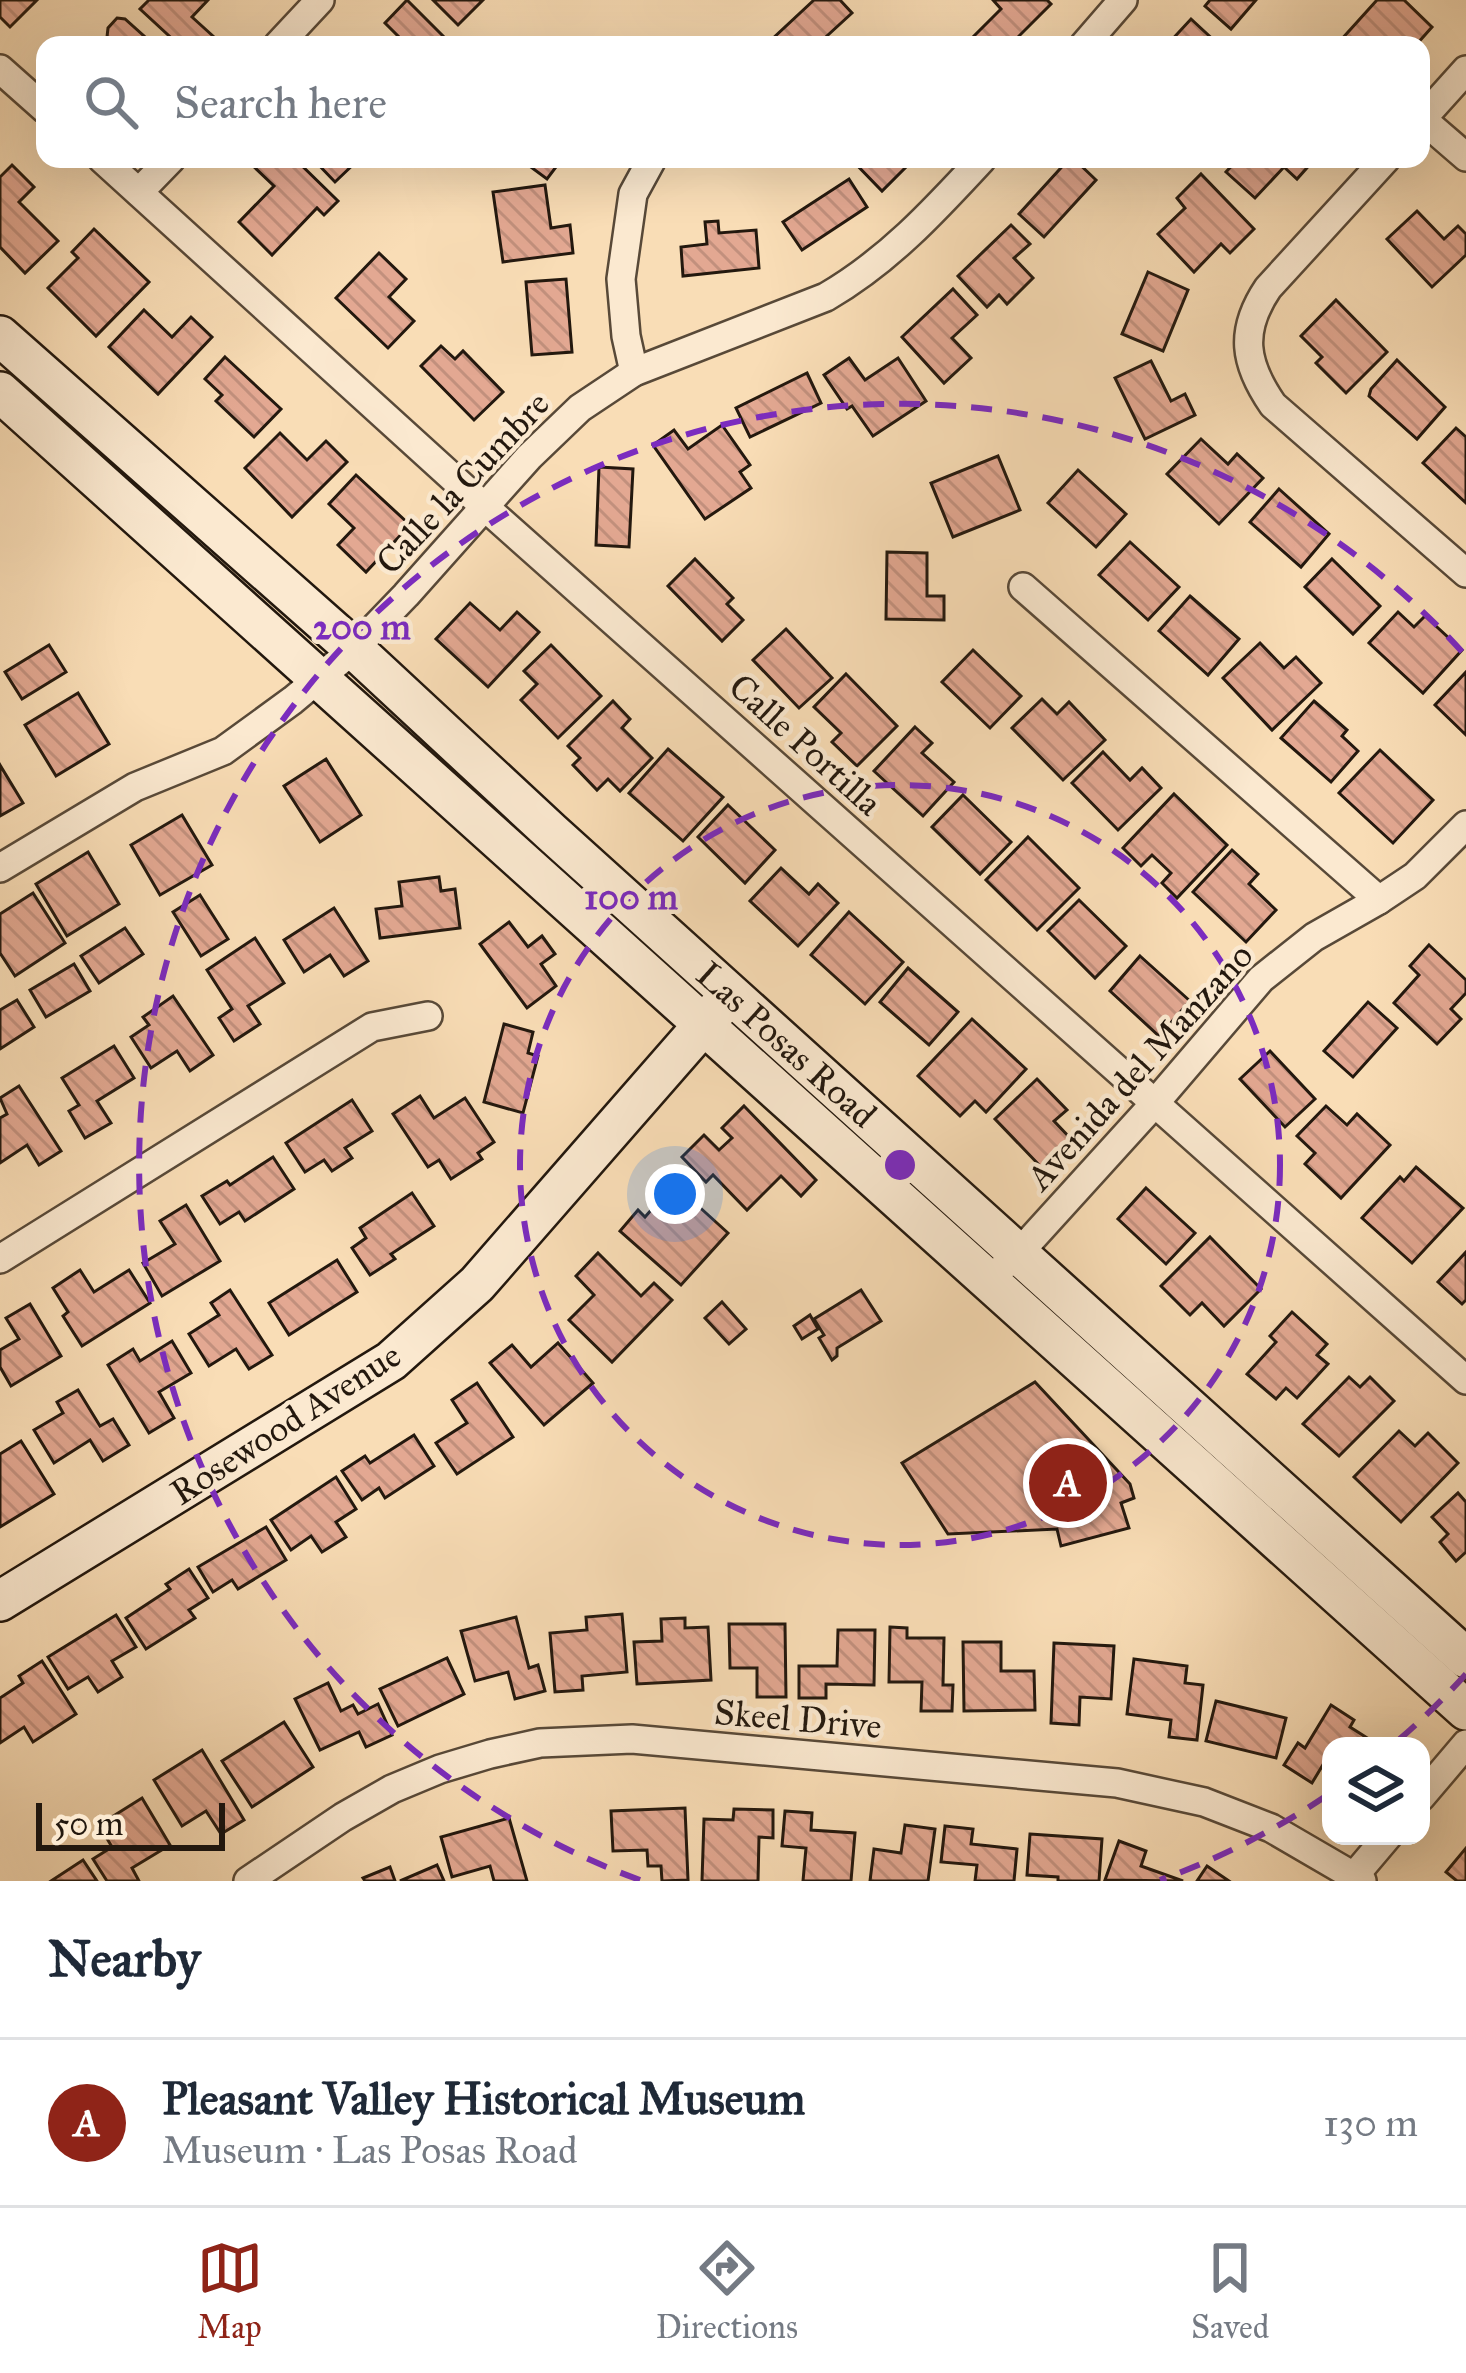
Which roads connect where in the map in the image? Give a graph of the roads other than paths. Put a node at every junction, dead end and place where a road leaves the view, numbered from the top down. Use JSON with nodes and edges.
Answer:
{"nodes":[{"id":1,"x":320,"y":0,"type":"edge"},
{"id":2,"x":1107,"y":6,"type":"edge"},
{"id":3,"x":286,"y":36,"type":"edge"},
{"id":4,"x":1089,"y":36,"type":"edge"},
{"id":5,"x":0,"y":69,"type":"edge"},
{"id":6,"x":1466,"y":70,"type":"edge"},
{"id":7,"x":36,"y":101,"type":"edge"},
{"id":8,"x":1430,"y":110,"type":"edge"},
{"id":9,"x":1430,"y":126,"type":"edge"},
{"id":10,"x":1466,"y":157,"type":"edge"},
{"id":11,"x":112,"y":168,"type":"edge"},
{"id":12,"x":163,"y":168,"type":"edge"},
{"id":13,"x":647,"y":168,"type":"edge"},
{"id":14,"x":974,"y":168,"type":"edge"},
{"id":15,"x":1378,"y":168,"type":"edge"},
{"id":16,"x":139,"y":193,"type":"junction"},
{"id":17,"x":0,"y":336,"type":"edge"},
{"id":18,"x":634,"y":372,"type":"junction"},
{"id":19,"x":0,"y":392,"type":"edge"},
{"id":20,"x":486,"y":508,"type":"junction"},
{"id":21,"x":1466,"y":573,"type":"edge"},
{"id":22,"x":1023,"y":587,"type":"dead end"},
{"id":23,"x":354,"y":649,"type":"junction"},
{"id":24,"x":319,"y":679,"type":"junction"},
{"id":25,"x":1466,"y":825,"type":"edge"},
{"id":26,"x":0,"y":868,"type":"edge"},
{"id":27,"x":1379,"y":900,"type":"junction"},
{"id":28,"x":731,"y":992,"type":"junction"},
{"id":29,"x":428,"y":1016,"type":"dead end"},
{"id":30,"x":704,"y":1026,"type":"junction"},
{"id":31,"x":1155,"y":1103,"type":"junction"},
{"id":32,"x":0,"y":1259,"type":"edge"},
{"id":33,"x":1003,"y":1266,"type":"junction"},
{"id":34,"x":1466,"y":1380,"type":"edge"},
{"id":35,"x":0,"y":1601,"type":"edge"},
{"id":36,"x":1466,"y":1658,"type":"edge"},
{"id":37,"x":1466,"y":1710,"type":"edge"},
{"id":38,"x":1466,"y":1744,"type":"edge"},
{"id":39,"x":1430,"y":1786,"type":"edge"},
{"id":40,"x":1382,"y":1845,"type":"edge"},
{"id":41,"x":1359,"y":1878,"type":"edge"},
{"id":42,"x":248,"y":1881,"type":"edge"}],
"edges":[{"from":1,"to":3,"type":"street"},
{"from":2,"to":4,"type":"street"},
{"from":5,"to":7,"type":"street"},
{"from":6,"to":8,"type":"street"},
{"from":9,"to":10,"type":"street"},
{"from":11,"to":16,"type":"street","name":"Calle Portilla"},
{"from":12,"to":16,"type":"street"},
{"from":13,"to":18,"type":"street"},
{"from":14,"to":18,"type":"street","name":"Calle la Cumbre"},
{"from":15,"to":21,"type":"street"},
{"from":16,"to":20,"type":"street","name":"Calle Portilla"},
{"from":17,"to":23,"type":"main road","name":"Las Posas Road"},
{"from":18,"to":20,"type":"street","name":"Calle la Cumbre"},
{"from":19,"to":24,"type":"main road","name":"Las Posas Road"},
{"from":20,"to":23,"type":"street","name":"Calle la Cumbre"},
{"from":20,"to":31,"type":"street","name":"Calle Portilla"},
{"from":22,"to":27,"type":"street"},
{"from":23,"to":24,"type":"street","name":"Calle la Cumbre"},
{"from":23,"to":28,"type":"main road","name":"Las Posas Road"},
{"from":24,"to":26,"type":"street","name":"Calle la Cumbre"},
{"from":24,"to":30,"type":"main road","name":"Las Posas Road"},
{"from":25,"to":27,"type":"street","name":"Avenida del Manzano"},
{"from":27,"to":31,"type":"street","name":"Avenida del Manzano"},
{"from":28,"to":30,"type":"main road","name":"Rosewood Avenue"},
{"from":28,"to":33,"type":"main road","name":"Las Posas Road"},
{"from":29,"to":32,"type":"street"},
{"from":30,"to":33,"type":"main road","name":"Las Posas Road"},
{"from":30,"to":35,"type":"main road","name":"Rosewood Avenue"},
{"from":31,"to":33,"type":"street","name":"Avenida del Manzano"},
{"from":31,"to":34,"type":"street","name":"Calle Portilla"},
{"from":33,"to":36,"type":"main road","name":"Las Posas Road"},
{"from":33,"to":37,"type":"main road","name":"Las Posas Road"},
{"from":38,"to":39,"type":"street"},
{"from":40,"to":41,"type":"street"},
{"from":41,"to":42,"type":"street","name":"Skeel Drive"}]}
